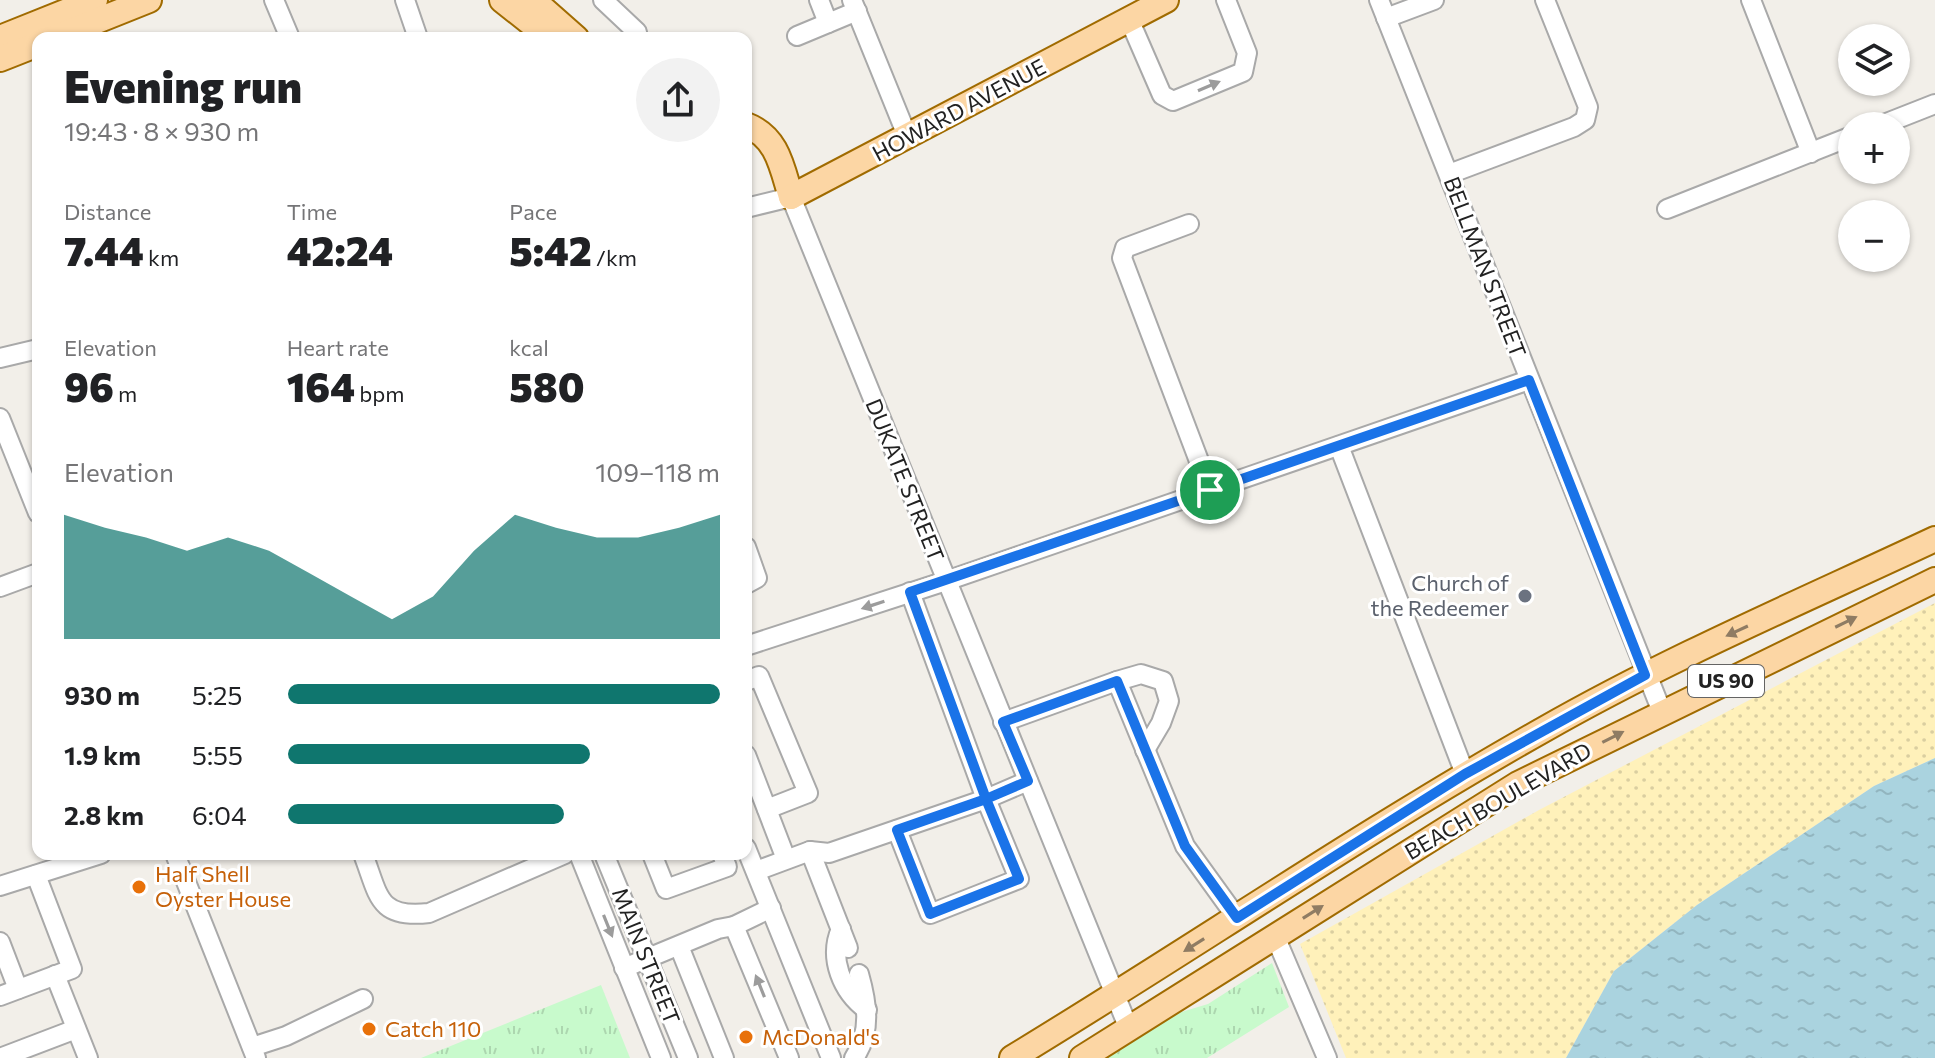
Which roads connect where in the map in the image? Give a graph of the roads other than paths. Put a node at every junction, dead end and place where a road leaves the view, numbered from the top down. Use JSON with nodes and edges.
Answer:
{"nodes":[{"id":1,"x":149,"y":0,"type":"edge"},
{"id":2,"x":274,"y":0,"type":"edge"},
{"id":3,"x":405,"y":0,"type":"edge"},
{"id":4,"x":502,"y":0,"type":"edge"},
{"id":5,"x":603,"y":0,"type":"edge"},
{"id":6,"x":819,"y":0,"type":"edge"},
{"id":7,"x":1166,"y":0,"type":"edge"},
{"id":8,"x":1226,"y":0,"type":"edge"},
{"id":9,"x":1379,"y":0,"type":"edge"},
{"id":10,"x":1434,"y":0,"type":"edge"},
{"id":11,"x":1545,"y":0,"type":"edge"},
{"id":12,"x":1751,"y":0,"type":"edge"},
{"id":13,"x":854,"y":5,"type":"edge"},
{"id":14,"x":72,"y":15,"type":"edge"},
{"id":15,"x":546,"y":15,"type":"edge"},
{"id":16,"x":1386,"y":18,"type":"junction"},
{"id":17,"x":1129,"y":19,"type":"junction"},
{"id":18,"x":828,"y":23,"type":"junction"},
{"id":19,"x":287,"y":32,"type":"edge"},
{"id":20,"x":416,"y":32,"type":"edge"},
{"id":21,"x":568,"y":32,"type":"edge"},
{"id":22,"x":637,"y":32,"type":"edge"},
{"id":23,"x":797,"y":36,"type":"dead end"},
{"id":24,"x":0,"y":38,"type":"edge"},
{"id":25,"x":32,"y":46,"type":"edge"},
{"id":26,"x":0,"y":59,"type":"edge"},
{"id":27,"x":1935,"y":104,"type":"edge"},
{"id":28,"x":1910,"y":114,"type":"edge"},
{"id":29,"x":752,"y":128,"type":"edge"},
{"id":30,"x":908,"y":138,"type":"junction"},
{"id":31,"x":752,"y":140,"type":"edge"},
{"id":32,"x":1838,"y":142,"type":"edge"},
{"id":33,"x":1811,"y":153,"type":"junction"},
{"id":34,"x":1449,"y":174,"type":"junction"},
{"id":35,"x":791,"y":197,"type":"junction"},
{"id":36,"x":752,"y":207,"type":"edge"},
{"id":37,"x":1667,"y":209,"type":"dead end"},
{"id":38,"x":1189,"y":224,"type":"dead end"},
{"id":39,"x":32,"y":350,"type":"edge"},
{"id":40,"x":0,"y":358,"type":"edge"},
{"id":41,"x":1529,"y":380,"type":"junction"},
{"id":42,"x":0,"y":418,"type":"edge"},
{"id":43,"x":1339,"y":446,"type":"junction"},
{"id":44,"x":1210,"y":490,"type":"junction"},
{"id":45,"x":32,"y":496,"type":"edge"},
{"id":46,"x":1935,"y":539,"type":"edge"},
{"id":47,"x":752,"y":564,"type":"edge"},
{"id":48,"x":32,"y":575,"type":"edge"},
{"id":49,"x":1935,"y":580,"type":"edge"},
{"id":50,"x":752,"y":581,"type":"edge"},
{"id":51,"x":946,"y":581,"type":"junction"},
{"id":52,"x":0,"y":587,"type":"edge"},
{"id":53,"x":910,"y":592,"type":"junction"},
{"id":54,"x":752,"y":644,"type":"edge"},
{"id":55,"x":1645,"y":675,"type":"junction"},
{"id":56,"x":752,"y":679,"type":"edge"},
{"id":57,"x":1117,"y":681,"type":"junction"},
{"id":58,"x":1662,"y":712,"type":"junction"},
{"id":59,"x":1003,"y":722,"type":"junction"},
{"id":60,"x":1145,"y":750,"type":"junction"},
{"id":61,"x":752,"y":770,"type":"edge"},
{"id":62,"x":1465,"y":774,"type":"junction"},
{"id":63,"x":1028,"y":781,"type":"junction"},
{"id":64,"x":986,"y":799,"type":"junction"},
{"id":65,"x":767,"y":809,"type":"junction"},
{"id":66,"x":897,"y":830,"type":"junction"},
{"id":67,"x":810,"y":851,"type":"junction"},
{"id":68,"x":786,"y":859,"type":"junction"},
{"id":69,"x":82,"y":860,"type":"edge"},
{"id":70,"x":177,"y":860,"type":"edge"},
{"id":71,"x":365,"y":860,"type":"edge"},
{"id":72,"x":551,"y":860,"type":"edge"},
{"id":73,"x":581,"y":860,"type":"edge"},
{"id":74,"x":611,"y":860,"type":"edge"},
{"id":75,"x":654,"y":860,"type":"edge"},
{"id":76,"x":724,"y":860,"type":"edge"},
{"id":77,"x":751,"y":860,"type":"edge"},
{"id":78,"x":756,"y":871,"type":"junction"},
{"id":79,"x":36,"y":875,"type":"junction"},
{"id":80,"x":0,"y":886,"type":"edge"},
{"id":81,"x":771,"y":908,"type":"junction"},
{"id":82,"x":1237,"y":918,"type":"junction"},
{"id":83,"x":734,"y":926,"type":"junction"},
{"id":84,"x":841,"y":929,"type":"junction"},
{"id":85,"x":1275,"y":936,"type":"junction"},
{"id":86,"x":0,"y":942,"type":"edge"},
{"id":87,"x":679,"y":946,"type":"junction"},
{"id":88,"x":848,"y":948,"type":"dead end"},
{"id":89,"x":647,"y":959,"type":"junction"},
{"id":90,"x":624,"y":968,"type":"junction"},
{"id":91,"x":859,"y":974,"type":"dead end"},
{"id":92,"x":55,"y":975,"type":"junction"},
{"id":93,"x":18,"y":989,"type":"junction"},
{"id":94,"x":0,"y":996,"type":"edge"},
{"id":95,"x":1114,"y":996,"type":"junction"},
{"id":96,"x":363,"y":999,"type":"dead end"},
{"id":97,"x":867,"y":1010,"type":"junction"},
{"id":98,"x":76,"y":1029,"type":"junction"},
{"id":99,"x":1129,"y":1029,"type":"junction"},
{"id":100,"x":254,"y":1053,"type":"edge"},
{"id":101,"x":0,"y":1058,"type":"edge"},
{"id":102,"x":88,"y":1058,"type":"edge"},
{"id":103,"x":661,"y":1058,"type":"edge"},
{"id":104,"x":688,"y":1058,"type":"edge"},
{"id":105,"x":724,"y":1058,"type":"edge"},
{"id":106,"x":789,"y":1058,"type":"edge"},
{"id":107,"x":831,"y":1058,"type":"edge"},
{"id":108,"x":854,"y":1058,"type":"edge"},
{"id":109,"x":1012,"y":1058,"type":"edge"},
{"id":110,"x":1082,"y":1058,"type":"edge"},
{"id":111,"x":1327,"y":1058,"type":"edge"}],
"edges":[{"from":1,"to":14,"type":"main road"},
{"from":2,"to":19,"type":"street"},
{"from":3,"to":20,"type":"street"},
{"from":4,"to":15,"type":"main road"},
{"from":5,"to":22,"type":"street"},
{"from":6,"to":18,"type":"street"},
{"from":7,"to":17,"type":"main road","name":"HOWARD AVENUE"},
{"from":17,"to":8,"type":"street","one_way":true},
{"from":9,"to":16,"type":"street","name":"BELLMAN STREET"},
{"from":10,"to":16,"type":"street"},
{"from":11,"to":34,"type":"street"},
{"from":12,"to":33,"type":"street"},
{"from":13,"to":18,"type":"street"},
{"from":13,"to":30,"type":"street"},
{"from":14,"to":24,"type":"main road"},
{"from":15,"to":21,"type":"main road"},
{"from":16,"to":34,"type":"street","name":"BELLMAN STREET"},
{"from":17,"to":30,"type":"main road","name":"HOWARD AVENUE"},
{"from":18,"to":23,"type":"street"},
{"from":25,"to":26,"type":"main road"},
{"from":27,"to":28,"type":"street"},
{"from":29,"to":35,"type":"main road"},
{"from":30,"to":35,"type":"main road","name":"HOWARD AVENUE"},
{"from":31,"to":35,"type":"main road"},
{"from":32,"to":33,"type":"street"},
{"from":33,"to":37,"type":"street"},
{"from":34,"to":41,"type":"street","name":"BELLMAN STREET"},
{"from":35,"to":36,"type":"street","name":"HOWARD AVENUE"},
{"from":35,"to":51,"type":"street","name":"DUKATE STREET"},
{"from":38,"to":44,"type":"street"},
{"from":39,"to":40,"type":"street"},
{"from":41,"to":43,"type":"street"},
{"from":41,"to":55,"type":"street","name":"BELLMAN STREET"},
{"from":42,"to":45,"type":"street"},
{"from":43,"to":44,"type":"street"},
{"from":43,"to":62,"type":"street"},
{"from":44,"to":51,"type":"street"},
{"from":46,"to":55,"type":"main road","name":"BEACH BOULEVARD","number":"US 90","one_way":true},
{"from":47,"to":50,"type":"street"},
{"from":48,"to":52,"type":"street"},
{"from":58,"to":49,"type":"main road","name":"BEACH BOULEVARD","number":"US 90","one_way":true},
{"from":51,"to":53,"type":"street"},
{"from":51,"to":59,"type":"street","name":"DUKATE STREET"},
{"from":53,"to":54,"type":"street","one_way":true},
{"from":53,"to":64,"type":"street"},
{"from":55,"to":58,"type":"street","name":"BELLMAN STREET"},
{"from":55,"to":62,"type":"main road","name":"BEACH BOULEVARD","number":"US 90"},
{"from":56,"to":65,"type":"street"},
{"from":57,"to":59,"type":"street"},
{"from":57,"to":60,"type":"street"},
{"from":57,"to":60,"type":"street"},
{"from":85,"to":58,"type":"main road","name":"BEACH BOULEVARD","number":"US 90","one_way":true},
{"from":59,"to":63,"type":"street","name":"DUKATE STREET"},
{"from":60,"to":82,"type":"street"},
{"from":61,"to":65,"type":"street"},
{"from":62,"to":82,"type":"main road","name":"BEACH BOULEVARD","number":"US 90"},
{"from":63,"to":64,"type":"street"},
{"from":63,"to":95,"type":"street","name":"DUKATE STREET"},
{"from":64,"to":66,"type":"street"},
{"from":64,"to":66,"type":"street"},
{"from":65,"to":68,"type":"street"},
{"from":66,"to":67,"type":"street"},
{"from":67,"to":68,"type":"street"},
{"from":67,"to":84,"type":"street"},
{"from":68,"to":78,"type":"street"},
{"from":69,"to":79,"type":"street"},
{"from":70,"to":100,"type":"street"},
{"from":71,"to":72,"type":"street"},
{"from":73,"to":90,"type":"street","name":"MAIN STREET","one_way":true},
{"from":74,"to":89,"type":"street","name":"MAIN STREET"},
{"from":75,"to":76,"type":"street"},
{"from":77,"to":78,"type":"street"},
{"from":78,"to":81,"type":"street"},
{"from":79,"to":80,"type":"street"},
{"from":79,"to":92,"type":"street"},
{"from":81,"to":83,"type":"street"},
{"from":81,"to":107,"type":"street"},
{"from":82,"to":95,"type":"main road","name":"BEACH BOULEVARD","number":"US 90","one_way":true},
{"from":83,"to":87,"type":"street"},
{"from":106,"to":83,"type":"street","one_way":true},
{"from":84,"to":88,"type":"street"},
{"from":84,"to":97,"type":"street"},
{"from":85,"to":99,"type":"main road","name":"BEACH BOULEVARD","number":"US 90"},
{"from":85,"to":111,"type":"street"},
{"from":86,"to":93,"type":"street"},
{"from":87,"to":89,"type":"street"},
{"from":87,"to":105,"type":"street"},
{"from":89,"to":90,"type":"street"},
{"from":89,"to":104,"type":"street","name":"MAIN STREET"},
{"from":90,"to":103,"type":"street","name":"MAIN STREET"},
{"from":91,"to":97,"type":"street"},
{"from":92,"to":93,"type":"street"},
{"from":92,"to":98,"type":"street"},
{"from":93,"to":94,"type":"street"},
{"from":95,"to":99,"type":"street","name":"DUKATE STREET"},
{"from":95,"to":109,"type":"main road","name":"BEACH BOULEVARD","number":"US 90"},
{"from":96,"to":100,"type":"street"},
{"from":97,"to":108,"type":"street"},
{"from":98,"to":101,"type":"street"},
{"from":98,"to":102,"type":"street"},
{"from":99,"to":110,"type":"main road","name":"BEACH BOULEVARD","number":"US 90"}]}
